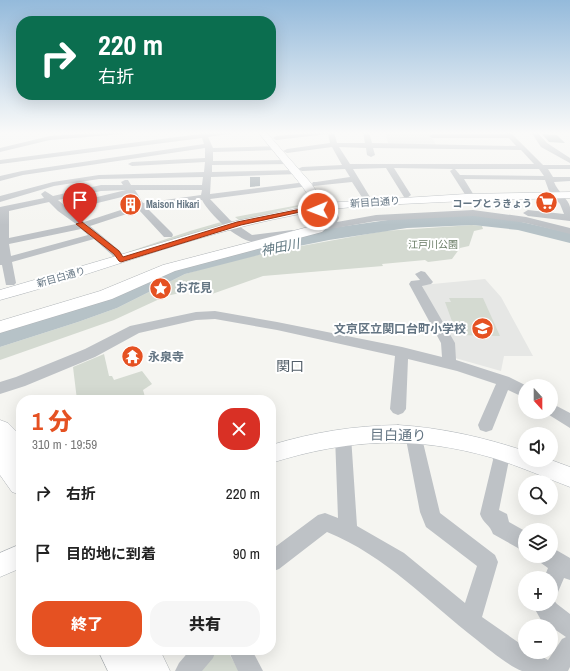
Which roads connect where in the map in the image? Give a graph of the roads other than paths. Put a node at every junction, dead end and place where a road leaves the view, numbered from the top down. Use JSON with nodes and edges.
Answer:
{"nodes":[{"id":1,"x":8,"y":163,"type":"edge"},
{"id":2,"x":100,"y":163,"type":"edge"},
{"id":3,"x":119,"y":163,"type":"edge"},
{"id":4,"x":157,"y":163,"type":"edge"},
{"id":5,"x":208,"y":163,"type":"edge"},
{"id":6,"x":233,"y":163,"type":"edge"},
{"id":7,"x":257,"y":163,"type":"edge"},
{"id":8,"x":289,"y":163,"type":"edge"},
{"id":9,"x":294,"y":163,"type":"edge"},
{"id":10,"x":325,"y":163,"type":"edge"},
{"id":11,"x":344,"y":163,"type":"edge"},
{"id":12,"x":449,"y":163,"type":"edge"},
{"id":13,"x":537,"y":163,"type":"edge"},
{"id":14,"x":76,"y":165,"type":"junction"},
{"id":15,"x":373,"y":166,"type":"joint"},
{"id":16,"x":388,"y":166,"type":"junction"},
{"id":17,"x":346,"y":167,"type":"junction"},
{"id":18,"x":451,"y":167,"type":"junction"},
{"id":19,"x":541,"y":167,"type":"junction"},
{"id":20,"x":570,"y":167,"type":"edge"},
{"id":21,"x":329,"y":168,"type":"junction"},
{"id":22,"x":299,"y":171,"type":"junction"},
{"id":23,"x":260,"y":173,"type":"junction"},
{"id":24,"x":22,"y":174,"type":"junction"},
{"id":25,"x":207,"y":174,"type":"junction"},
{"id":26,"x":152,"y":175,"type":"junction"},
{"id":27,"x":122,"y":176,"type":"junction"},
{"id":28,"x":458,"y":177,"type":"junction"},
{"id":29,"x":0,"y":179,"type":"edge"},
{"id":30,"x":354,"y":179,"type":"junction"},
{"id":31,"x":549,"y":179,"type":"junction"},
{"id":32,"x":77,"y":180,"type":"junction"},
{"id":33,"x":570,"y":180,"type":"edge"},
{"id":34,"x":0,"y":182,"type":"edge"},
{"id":35,"x":231,"y":184,"type":"junction"},
{"id":36,"x":311,"y":184,"type":"junction"},
{"id":37,"x":165,"y":187,"type":"junction"},
{"id":38,"x":207,"y":187,"type":"junction"},
{"id":39,"x":38,"y":188,"type":"junction"},
{"id":40,"x":130,"y":190,"type":"junction"},
{"id":41,"x":263,"y":190,"type":"junction"},
{"id":42,"x":570,"y":190,"type":"edge"},
{"id":43,"x":556,"y":193,"type":"junction"},
{"id":44,"x":469,"y":194,"type":"junction"},
{"id":45,"x":407,"y":195,"type":"junction"},
{"id":46,"x":570,"y":195,"type":"edge"},
{"id":47,"x":13,"y":196,"type":"junction"},
{"id":48,"x":366,"y":197,"type":"junction"},
{"id":49,"x":205,"y":198,"type":"junction"},
{"id":50,"x":0,"y":199,"type":"edge"},
{"id":51,"x":49,"y":199,"type":"junction"},
{"id":52,"x":380,"y":202,"type":"junction"},
{"id":53,"x":159,"y":204,"type":"junction"},
{"id":54,"x":323,"y":204,"type":"junction"},
{"id":55,"x":141,"y":206,"type":"junction"},
{"id":56,"x":61,"y":209,"type":"junction"},
{"id":57,"x":2,"y":210,"type":"edge"},
{"id":58,"x":523,"y":212,"type":"dead end"},
{"id":59,"x":376,"y":218,"type":"junction"},
{"id":60,"x":570,"y":218,"type":"edge"},
{"id":61,"x":227,"y":222,"type":"junction"},
{"id":62,"x":82,"y":226,"type":"junction"},
{"id":63,"x":570,"y":231,"type":"edge"},
{"id":64,"x":168,"y":235,"type":"junction"},
{"id":65,"x":95,"y":236,"type":"junction"},
{"id":66,"x":2,"y":243,"type":"edge"},
{"id":67,"x":119,"y":256,"type":"junction"},
{"id":68,"x":4,"y":261,"type":"edge"},
{"id":69,"x":421,"y":274,"type":"dead end"},
{"id":70,"x":5,"y":285,"type":"edge"},
{"id":71,"x":0,"y":295,"type":"edge"},
{"id":72,"x":0,"y":327,"type":"edge"},
{"id":73,"x":402,"y":352,"type":"junction"},
{"id":74,"x":449,"y":364,"type":"junction"},
{"id":75,"x":504,"y":381,"type":"junction"},
{"id":76,"x":0,"y":388,"type":"edge"},
{"id":77,"x":518,"y":388,"type":"edge"},
{"id":78,"x":558,"y":413,"type":"edge"},
{"id":79,"x":570,"y":421,"type":"edge"},
{"id":80,"x":402,"y":425,"type":"junction"},
{"id":81,"x":0,"y":430,"type":"edge"},
{"id":82,"x":484,"y":435,"type":"junction"},
{"id":83,"x":343,"y":436,"type":"junction"},
{"id":84,"x":16,"y":448,"type":"edge"},
{"id":85,"x":500,"y":450,"type":"junction"},
{"id":86,"x":276,"y":452,"type":"edge"},
{"id":87,"x":0,"y":455,"type":"edge"},
{"id":88,"x":518,"y":457,"type":"edge"},
{"id":89,"x":544,"y":467,"type":"edge"},
{"id":90,"x":16,"y":476,"type":"edge"},
{"id":91,"x":570,"y":477,"type":"edge"},
{"id":92,"x":348,"y":532,"type":"junction"},
{"id":93,"x":518,"y":538,"type":"edge"},
{"id":94,"x":276,"y":557,"type":"edge"},
{"id":95,"x":16,"y":558,"type":"edge"},
{"id":96,"x":0,"y":565,"type":"edge"},
{"id":97,"x":548,"y":611,"type":"edge"},
{"id":98,"x":470,"y":622,"type":"junction"},
{"id":99,"x":570,"y":628,"type":"edge"},
{"id":100,"x":118,"y":655,"type":"edge"},
{"id":101,"x":144,"y":655,"type":"edge"},
{"id":102,"x":200,"y":655,"type":"edge"},
{"id":103,"x":242,"y":655,"type":"edge"},
{"id":104,"x":558,"y":665,"type":"edge"},
{"id":105,"x":126,"y":671,"type":"edge"},
{"id":106,"x":153,"y":671,"type":"edge"},
{"id":107,"x":187,"y":671,"type":"edge"},
{"id":108,"x":251,"y":671,"type":"edge"}],
"edges":[{"from":1,"to":24,"type":"street"},
{"from":2,"to":14,"type":"street"},
{"from":3,"to":27,"type":"street"},
{"from":4,"to":26,"type":"street"},
{"from":5,"to":25,"type":"street"},
{"from":6,"to":35,"type":"street"},
{"from":7,"to":23,"type":"street"},
{"from":8,"to":22,"type":"main road"},
{"from":9,"to":22,"type":"main road"},
{"from":10,"to":21,"type":"street"},
{"from":11,"to":17,"type":"street"},
{"from":12,"to":18,"type":"street"},
{"from":13,"to":19,"type":"street"},
{"from":14,"to":24,"type":"street"},
{"from":14,"to":32,"type":"street"},
{"from":15,"to":16,"type":"street"},
{"from":15,"to":17,"type":"street"},
{"from":16,"to":18,"type":"street"},
{"from":16,"to":45,"type":"street"},
{"from":17,"to":21,"type":"street"},
{"from":17,"to":30,"type":"street"},
{"from":18,"to":19,"type":"street"},
{"from":18,"to":28,"type":"street"},
{"from":19,"to":20,"type":"street"},
{"from":19,"to":31,"type":"street"},
{"from":21,"to":22,"type":"street"},
{"from":22,"to":23,"type":"street"},
{"from":22,"to":36,"type":"main road"},
{"from":23,"to":35,"type":"street"},
{"from":23,"to":41,"type":"street"},
{"from":24,"to":29,"type":"street"},
{"from":24,"to":39,"type":"street"},
{"from":25,"to":26,"type":"street"},
{"from":25,"to":35,"type":"street"},
{"from":25,"to":38,"type":"street"},
{"from":26,"to":27,"type":"street"},
{"from":27,"to":32,"type":"street"},
{"from":27,"to":40,"type":"street"},
{"from":28,"to":31,"type":"street"},
{"from":28,"to":44,"type":"street"},
{"from":30,"to":36,"type":"street"},
{"from":30,"to":48,"type":"street"},
{"from":31,"to":33,"type":"street"},
{"from":31,"to":43,"type":"street"},
{"from":32,"to":39,"type":"street"},
{"from":34,"to":47,"type":"street"},
{"from":35,"to":41,"type":"street"},
{"from":35,"to":49,"type":"street"},
{"from":36,"to":41,"type":"street"},
{"from":36,"to":54,"type":"main road"},
{"from":37,"to":38,"type":"street"},
{"from":37,"to":40,"type":"street"},
{"from":37,"to":53,"type":"street"},
{"from":38,"to":49,"type":"street"},
{"from":39,"to":47,"type":"street"},
{"from":39,"to":51,"type":"street"},
{"from":40,"to":51,"type":"street"},
{"from":40,"to":55,"type":"street"},
{"from":40,"to":56,"type":"street"},
{"from":42,"to":43,"type":"main road","name":"新目白通り"},
{"from":43,"to":44,"type":"main road","name":"新目白通り"},
{"from":43,"to":46,"type":"main road","name":"新目白通り"},
{"from":43,"to":60,"type":"street"},
{"from":44,"to":45,"type":"main road","name":"新目白通り"},
{"from":44,"to":52,"type":"main road","name":"新目白通り"},
{"from":45,"to":48,"type":"main road","name":"新目白通り"},
{"from":47,"to":50,"type":"street"},
{"from":48,"to":54,"type":"main road","name":"新目白通り"},
{"from":49,"to":53,"type":"street"},
{"from":49,"to":61,"type":"street"},
{"from":51,"to":56,"type":"street"},
{"from":51,"to":57,"type":"street"},
{"from":52,"to":54,"type":"main road","name":"新目白通り"},
{"from":52,"to":59,"type":"street"},
{"from":53,"to":55,"type":"street"},
{"from":54,"to":59,"type":"street"},
{"from":54,"to":61,"type":"main road","name":"新目白通り"},
{"from":54,"to":61,"type":"street"},
{"from":54,"to":72,"type":"highway"},
{"from":55,"to":62,"type":"street"},
{"from":55,"to":64,"type":"street"},
{"from":56,"to":62,"type":"street"},
{"from":57,"to":66,"type":"street"},
{"from":58,"to":60,"type":"street"},
{"from":59,"to":63,"type":"street"},
{"from":61,"to":64,"type":"main road","name":"新目白通り"},
{"from":61,"to":67,"type":"main road","name":"新目白通り"},
{"from":62,"to":65,"type":"street"},
{"from":62,"to":66,"type":"street"},
{"from":64,"to":67,"type":"main road","name":"新目白通り"},
{"from":65,"to":67,"type":"street"},
{"from":65,"to":68,"type":"street"},
{"from":66,"to":68,"type":"street"},
{"from":67,"to":70,"type":"main road","name":"新目白通り"},
{"from":67,"to":71,"type":"main road","name":"新目白通り"},
{"from":68,"to":70,"type":"street"},
{"from":69,"to":74,"type":"street"},
{"from":73,"to":74,"type":"street"},
{"from":73,"to":76,"type":"street"},
{"from":73,"to":80,"type":"street"},
{"from":74,"to":75,"type":"street"},
{"from":75,"to":77,"type":"street"},
{"from":75,"to":82,"type":"street"},
{"from":78,"to":79,"type":"street"},
{"from":80,"to":82,"type":"main road","name":"目白通り"},
{"from":80,"to":83,"type":"main road","name":"目白通り"},
{"from":80,"to":98,"type":"street"},
{"from":81,"to":84,"type":"highway"},
{"from":82,"to":85,"type":"main road","name":"目白通り"},
{"from":83,"to":86,"type":"main road","name":"目白通り"},
{"from":83,"to":92,"type":"street"},
{"from":85,"to":88,"type":"main road","name":"目白通り"},
{"from":85,"to":93,"type":"street"},
{"from":87,"to":90,"type":"highway"},
{"from":89,"to":91,"type":"main road","name":"目白通り"},
{"from":92,"to":94,"type":"street"},
{"from":92,"to":98,"type":"street"},
{"from":95,"to":96,"type":"main road"},
{"from":97,"to":99,"type":"street"},
{"from":98,"to":104,"type":"street"},
{"from":100,"to":105,"type":"highway"},
{"from":101,"to":106,"type":"highway"},
{"from":102,"to":107,"type":"street"},
{"from":103,"to":108,"type":"street"}]}
